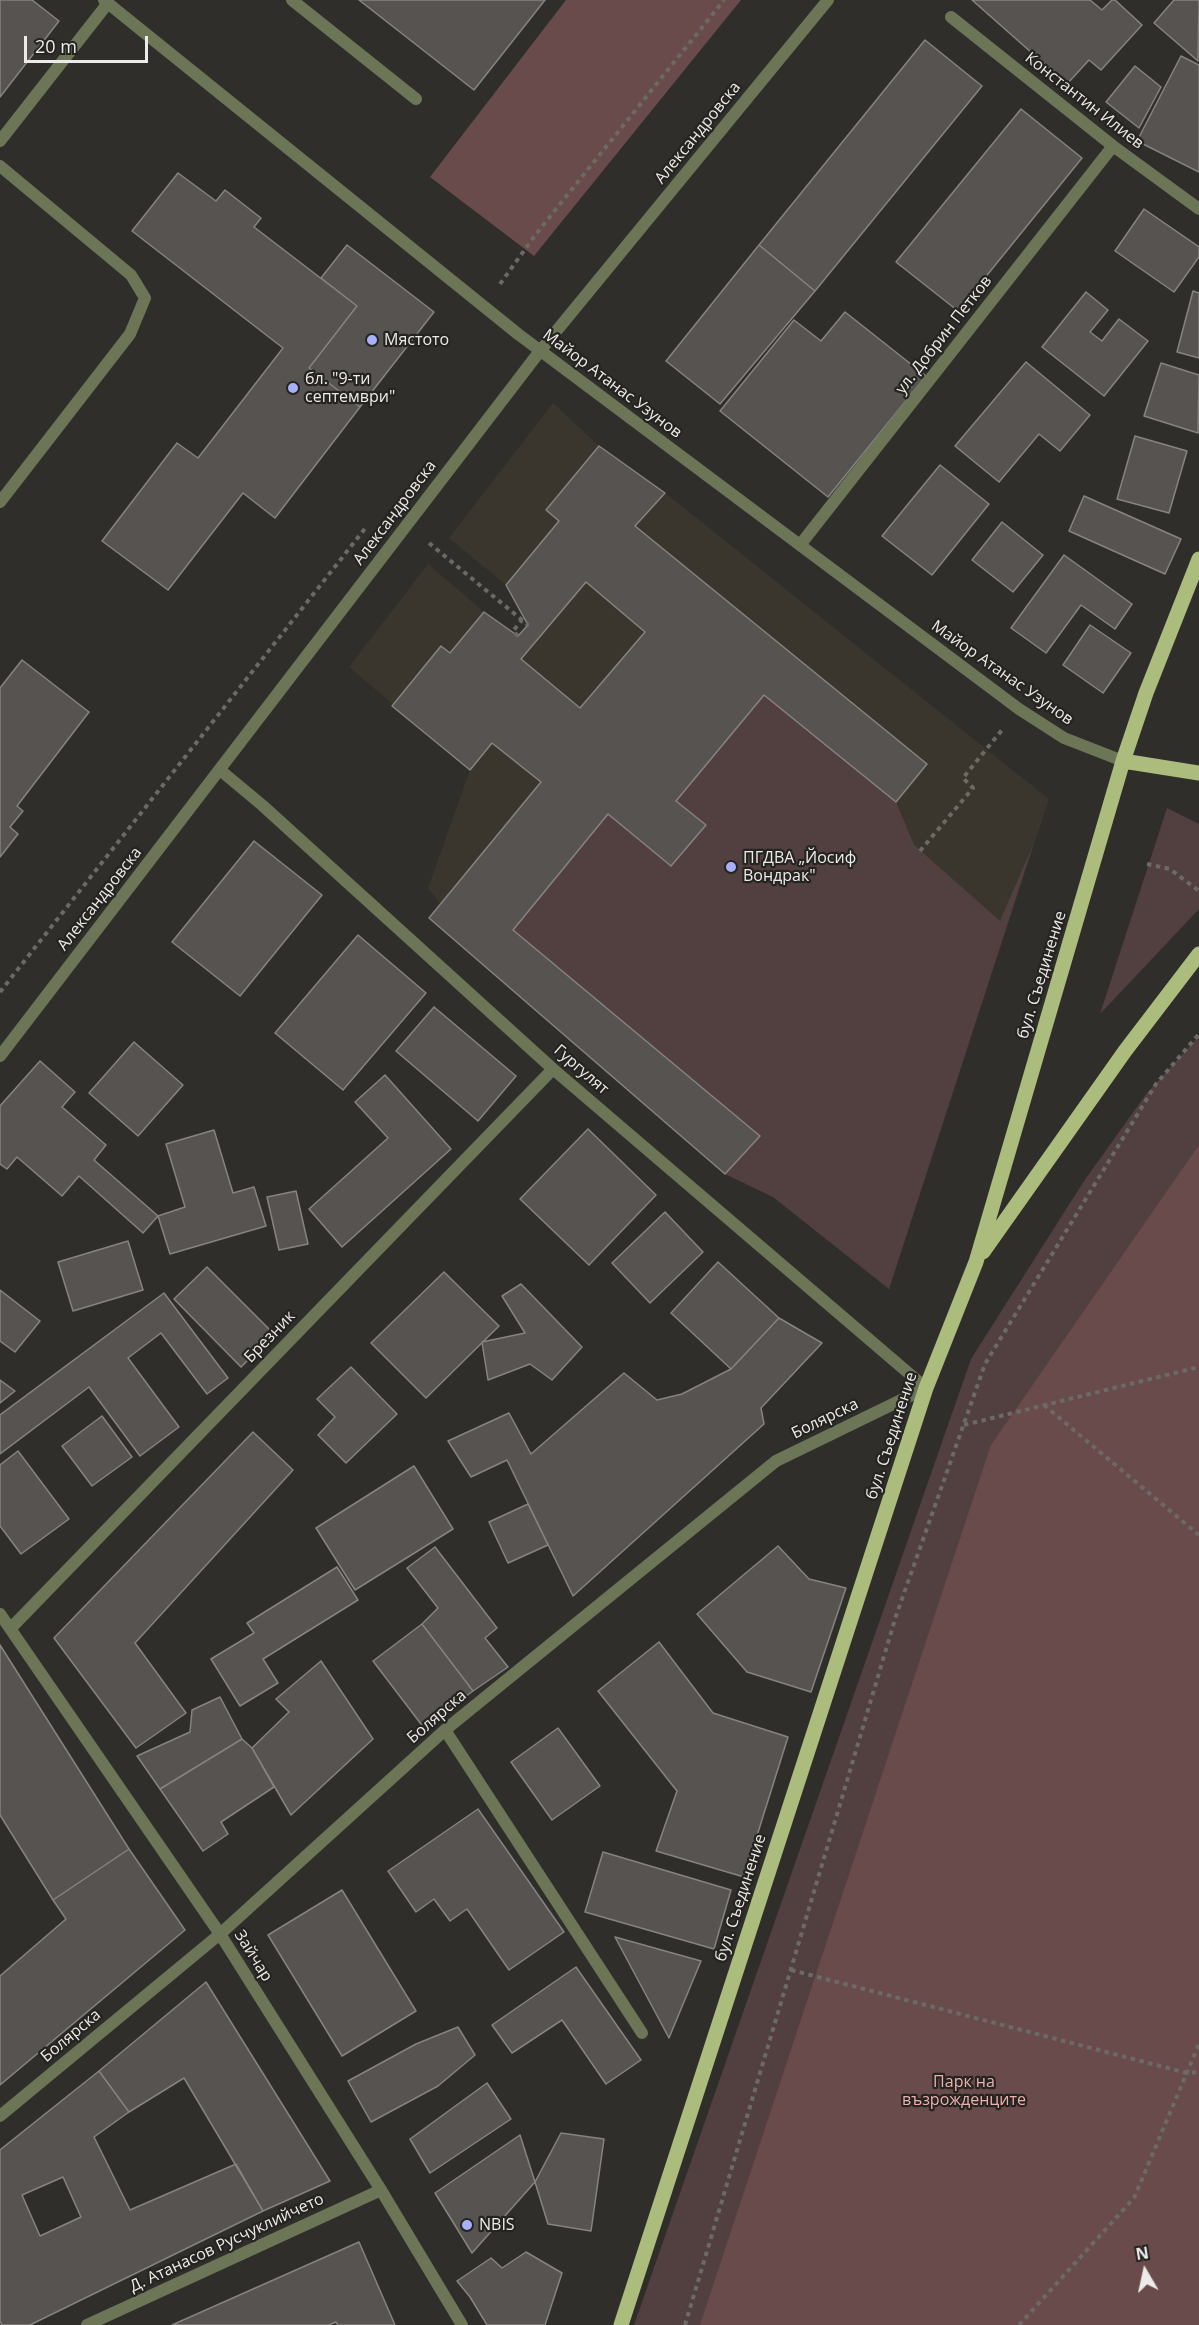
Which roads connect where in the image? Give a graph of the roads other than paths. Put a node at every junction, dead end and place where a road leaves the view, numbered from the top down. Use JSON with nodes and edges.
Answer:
{"nodes":[{"id":1,"x":292,"y":0,"type":"edge"},
{"id":2,"x":828,"y":0,"type":"edge"},
{"id":3,"x":106,"y":2,"type":"edge"},
{"id":4,"x":951,"y":17,"type":"dead end"},
{"id":5,"x":416,"y":99,"type":"dead end"},
{"id":6,"x":0,"y":141,"type":"edge"},
{"id":7,"x":1113,"y":146,"type":"junction"},
{"id":8,"x":0,"y":166,"type":"edge"},
{"id":9,"x":1199,"y":209,"type":"edge"},
{"id":10,"x":540,"y":351,"type":"junction"},
{"id":11,"x":0,"y":502,"type":"edge"},
{"id":12,"x":800,"y":545,"type":"junction"},
{"id":13,"x":1199,"y":559,"type":"edge"},
{"id":14,"x":1123,"y":760,"type":"junction"},
{"id":15,"x":220,"y":770,"type":"junction"},
{"id":16,"x":1199,"y":773,"type":"edge"},
{"id":17,"x":1199,"y":954,"type":"edge"},
{"id":18,"x":0,"y":1056,"type":"edge"},
{"id":19,"x":553,"y":1069,"type":"junction"},
{"id":20,"x":976,"y":1262,"type":"junction"},
{"id":21,"x":927,"y":1388,"type":"junction"},
{"id":22,"x":0,"y":1614,"type":"edge"},
{"id":23,"x":10,"y":1629,"type":"junction"},
{"id":24,"x":445,"y":1730,"type":"junction"},
{"id":25,"x":220,"y":1934,"type":"junction"},
{"id":26,"x":642,"y":2033,"type":"dead end"},
{"id":27,"x":0,"y":2115,"type":"edge"},
{"id":28,"x":381,"y":2190,"type":"junction"},
{"id":29,"x":87,"y":2325,"type":"edge"},
{"id":30,"x":462,"y":2325,"type":"edge"},
{"id":31,"x":621,"y":2325,"type":"edge"}],
"edges":[{"from":1,"to":5,"type":"street"},
{"from":2,"to":10,"type":"street","name":"Александровска"},
{"from":3,"to":6,"type":"street"},
{"from":3,"to":10,"type":"street","name":"Майор Атанас Узунов"},
{"from":4,"to":7,"type":"street","name":"Константин Илиев"},
{"from":7,"to":9,"type":"street","name":"Константин Илиев"},
{"from":7,"to":12,"type":"street","name":"ул. Добрин Петков"},
{"from":8,"to":11,"type":"street"},
{"from":10,"to":12,"type":"street","name":"Майор Атанас Узунов"},
{"from":10,"to":15,"type":"street","name":"Александровска"},
{"from":12,"to":14,"type":"street","name":"Майор Атанас Узунов"},
{"from":13,"to":14,"type":"main road","name":"бул. Съединение"},
{"from":14,"to":16,"type":"main road"},
{"from":14,"to":20,"type":"main road","name":"бул. Съединение"},
{"from":15,"to":18,"type":"street","name":"Александровска"},
{"from":15,"to":19,"type":"street","name":"Гургулят"},
{"from":17,"to":20,"type":"main road"},
{"from":19,"to":21,"type":"street","name":"Гургулят"},
{"from":19,"to":23,"type":"street","name":"Брезник"},
{"from":20,"to":21,"type":"main road","name":"бул. Съединение"},
{"from":21,"to":24,"type":"street","name":"Болярска"},
{"from":21,"to":31,"type":"main road","name":"бул. Съединение"},
{"from":22,"to":23,"type":"street","name":"Зайчар"},
{"from":23,"to":25,"type":"street","name":"Зайчар"},
{"from":24,"to":25,"type":"street","name":"Болярска"},
{"from":24,"to":26,"type":"street"},
{"from":25,"to":27,"type":"street","name":"Болярска"},
{"from":25,"to":28,"type":"street","name":"Зайчар"},
{"from":28,"to":29,"type":"street","name":"Д. Атанасов Русчуклийчето"},
{"from":28,"to":30,"type":"street","name":"Зайчар"}]}
